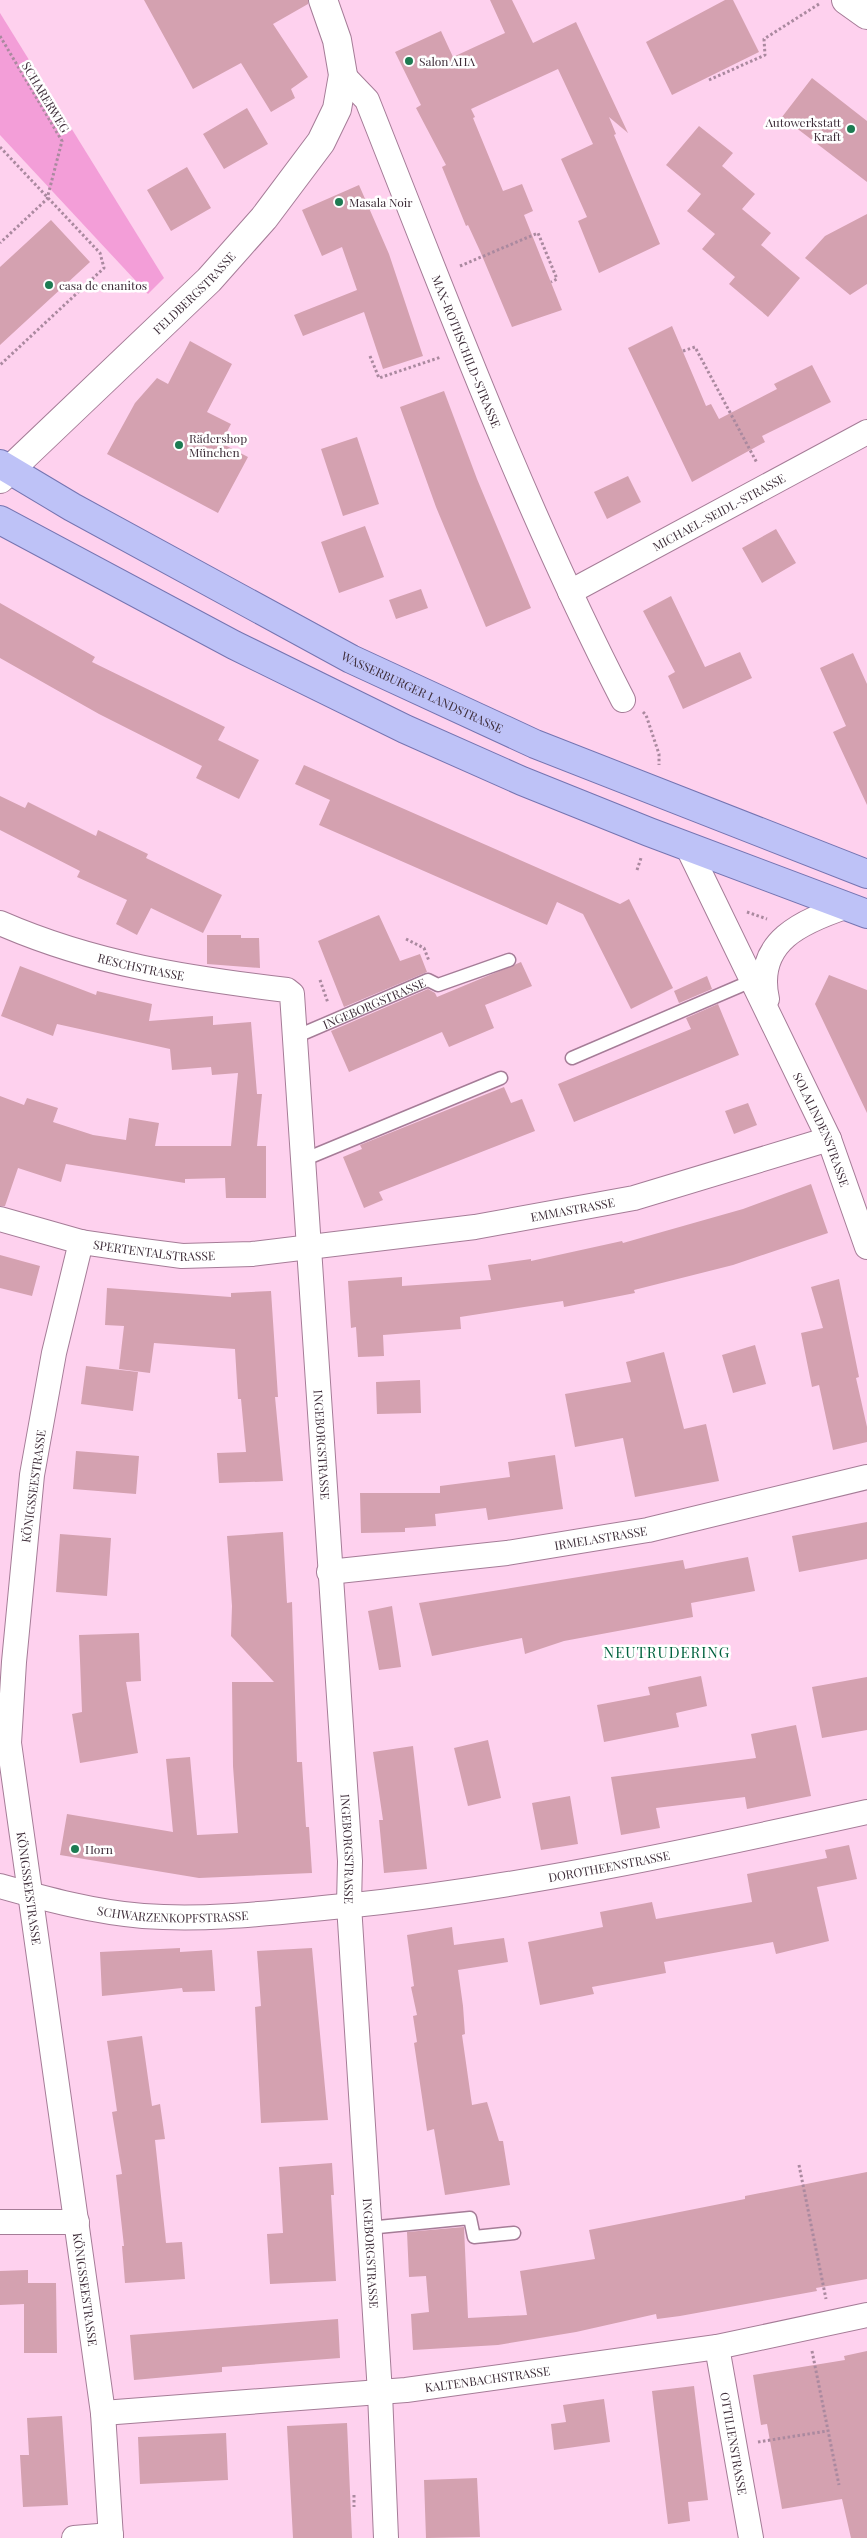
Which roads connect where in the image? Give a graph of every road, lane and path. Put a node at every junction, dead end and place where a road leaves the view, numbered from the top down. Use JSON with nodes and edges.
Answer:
{"nodes":[{"id":1,"x":323,"y":0,"type":"edge"},
{"id":2,"x":826,"y":0,"type":"edge"},
{"id":3,"x":846,"y":0,"type":"edge"},
{"id":4,"x":867,"y":15,"type":"edge"},
{"id":5,"x":0,"y":36,"type":"edge"},
{"id":6,"x":344,"y":74,"type":"junction"},
{"id":7,"x":709,"y":80,"type":"dead end"},
{"id":8,"x":0,"y":147,"type":"edge"},
{"id":9,"x":47,"y":199,"type":"junction"},
{"id":10,"x":0,"y":243,"type":"edge"},
{"id":11,"x":455,"y":268,"type":"dead end"},
{"id":12,"x":551,"y":282,"type":"dead end"},
{"id":13,"x":682,"y":351,"type":"dead end"},
{"id":14,"x":370,"y":356,"type":"dead end"},
{"id":15,"x":444,"y":356,"type":"dead end"},
{"id":16,"x":0,"y":365,"type":"edge"},
{"id":17,"x":867,"y":432,"type":"edge"},
{"id":18,"x":758,"y":466,"type":"dead end"},
{"id":19,"x":3,"y":471,"type":"edge"},
{"id":20,"x":0,"y":520,"type":"edge"},
{"id":21,"x":570,"y":592,"type":"junction"},
{"id":22,"x":623,"y":700,"type":"dead end"},
{"id":23,"x":687,"y":846,"type":"junction"},
{"id":24,"x":867,"y":874,"type":"edge"},
{"id":25,"x":714,"y":900,"type":"junction"},
{"id":26,"x":858,"y":910,"type":"edge"},
{"id":27,"x":0,"y":923,"type":"edge"},
{"id":28,"x":794,"y":929,"type":"junction"},
{"id":29,"x":509,"y":960,"type":"dead end"},
{"id":30,"x":754,"y":980,"type":"junction"},
{"id":31,"x":287,"y":990,"type":"joint"},
{"id":32,"x":771,"y":1015,"type":"junction"},
{"id":33,"x":295,"y":1038,"type":"junction"},
{"id":34,"x":572,"y":1058,"type":"dead end"},
{"id":35,"x":501,"y":1078,"type":"dead end"},
{"id":36,"x":829,"y":1138,"type":"junction"},
{"id":37,"x":304,"y":1160,"type":"junction"},
{"id":38,"x":0,"y":1219,"type":"edge"},
{"id":39,"x":81,"y":1242,"type":"junction"},
{"id":40,"x":867,"y":1247,"type":"edge"},
{"id":41,"x":310,"y":1248,"type":"junction"},
{"id":42,"x":867,"y":1477,"type":"edge"},
{"id":43,"x":329,"y":1572,"type":"junction"},
{"id":44,"x":867,"y":1812,"type":"edge"},
{"id":45,"x":0,"y":1886,"type":"edge"},
{"id":46,"x":30,"y":1894,"type":"junction"},
{"id":47,"x":349,"y":1905,"type":"junction"},
{"id":48,"x":799,"y":2165,"type":"dead end"},
{"id":49,"x":0,"y":2222,"type":"edge"},
{"id":50,"x":77,"y":2222,"type":"junction"},
{"id":51,"x":368,"y":2228,"type":"junction"},
{"id":52,"x":514,"y":2232,"type":"dead end"},
{"id":53,"x":867,"y":2315,"type":"edge"},
{"id":54,"x":831,"y":2323,"type":"junction"},
{"id":55,"x":717,"y":2348,"type":"junction"},
{"id":56,"x":815,"y":2365,"type":"dead end"},
{"id":57,"x":380,"y":2393,"type":"junction"},
{"id":58,"x":103,"y":2413,"type":"junction"},
{"id":59,"x":827,"y":2431,"type":"junction"},
{"id":60,"x":733,"y":2446,"type":"junction"},
{"id":61,"x":839,"y":2486,"type":"dead end"},
{"id":62,"x":354,"y":2495,"type":"dead end"},
{"id":63,"x":354,"y":2507,"type":"dead end"},
{"id":64,"x":111,"y":2537,"type":"edge"},
{"id":65,"x":74,"y":2538,"type":"edge"},
{"id":66,"x":386,"y":2538,"type":"edge"},
{"id":67,"x":751,"y":2538,"type":"edge"}],
"edges":[{"from":1,"to":6,"type":"street","name":"MAX-ROTHSCHILD-STRASSE"},
{"from":2,"to":7,"type":"path"},
{"from":3,"to":4,"type":"street"},
{"from":5,"to":9,"type":"path","name":"SCHARERWEG"},
{"from":6,"to":19,"type":"street","name":"FELDBERGSTRASSE"},
{"from":6,"to":21,"type":"street","name":"MAX-ROTHSCHILD-STRASSE"},
{"from":8,"to":9,"type":"path"},
{"from":9,"to":10,"type":"path"},
{"from":9,"to":16,"type":"path"},
{"from":11,"to":12,"type":"path"},
{"from":13,"to":18,"type":"path"},
{"from":14,"to":15,"type":"path"},
{"from":17,"to":21,"type":"street","name":"MICHAEL-SEIDL-STRASSE"},
{"from":19,"to":24,"type":"main road","name":"WASSERBURGER LANDSTRASSE"},
{"from":20,"to":23,"type":"main road"},
{"from":21,"to":22,"type":"street","name":"MAX-ROTHSCHILD-STRASSE"},
{"from":23,"to":25,"type":"street","name":"SOLALINDENSTRASSE"},
{"from":23,"to":26,"type":"main road"},
{"from":25,"to":28,"type":"path"},
{"from":25,"to":30,"type":"street","name":"SOLALINDENSTRASSE"},
{"from":26,"to":28,"type":"street","name":"SOLALINDENSTRASSE"},
{"from":27,"to":31,"type":"street","name":"RESCHSTRASSE"},
{"from":28,"to":32,"type":"street","name":"SOLALINDENSTRASSE"},
{"from":29,"to":33,"type":"lane","name":"INGEBORGSTRASSE"},
{"from":30,"to":32,"type":"street","name":"SOLALINDENSTRASSE"},
{"from":30,"to":34,"type":"lane"},
{"from":31,"to":33,"type":"street","name":"INGEBORGSTRASSE"},
{"from":32,"to":36,"type":"street","name":"SOLALINDENSTRASSE"},
{"from":33,"to":37,"type":"street","name":"INGEBORGSTRASSE"},
{"from":35,"to":37,"type":"lane"},
{"from":36,"to":40,"type":"street","name":"SOLALINDENSTRASSE"},
{"from":36,"to":41,"type":"street","name":"EMMASTRASSE"},
{"from":37,"to":41,"type":"street","name":"INGEBORGSTRASSE"},
{"from":38,"to":39,"type":"street","name":"SPERTENTALSTRASSE"},
{"from":39,"to":41,"type":"street","name":"SPERTENTALSTRASSE"},
{"from":39,"to":46,"type":"street","name":"KÖNIGSSEESTRASSE"},
{"from":41,"to":43,"type":"street","name":"INGEBORGSTRASSE"},
{"from":42,"to":43,"type":"street","name":"IRMELASTRASSE"},
{"from":43,"to":47,"type":"street","name":"INGEBORGSTRASSE"},
{"from":44,"to":47,"type":"street","name":"DOROTHEENSTRASSE"},
{"from":45,"to":46,"type":"street","name":"SCHWARZENKOPFSTRASSE"},
{"from":46,"to":47,"type":"street","name":"SCHWARZENKOPFSTRASSE"},
{"from":46,"to":50,"type":"street","name":"KÖNIGSSEESTRASSE"},
{"from":47,"to":51,"type":"street","name":"INGEBORGSTRASSE"},
{"from":48,"to":54,"type":"path"},
{"from":49,"to":50,"type":"street"},
{"from":50,"to":58,"type":"street","name":"KÖNIGSSEESTRASSE"},
{"from":51,"to":52,"type":"lane"},
{"from":51,"to":57,"type":"street","name":"INGEBORGSTRASSE"},
{"from":53,"to":54,"type":"street","name":"KALTENBACHSTRASSE"},
{"from":54,"to":55,"type":"street","name":"KALTENBACHSTRASSE"},
{"from":55,"to":57,"type":"street","name":"KALTENBACHSTRASSE"},
{"from":55,"to":60,"type":"street","name":"OTTILIENSTRASSE"},
{"from":56,"to":59,"type":"path"},
{"from":57,"to":58,"type":"street","name":"KALTENBACHSTRASSE"},
{"from":57,"to":66,"type":"street","name":"INGEBORGSTRASSE"},
{"from":58,"to":64,"type":"street","name":"KÖNIGSSEESTRASSE"},
{"from":59,"to":60,"type":"path"},
{"from":59,"to":61,"type":"path"},
{"from":60,"to":67,"type":"street","name":"OTTILIENSTRASSE"},
{"from":62,"to":63,"type":"path"},
{"from":64,"to":65,"type":"street"}]}
